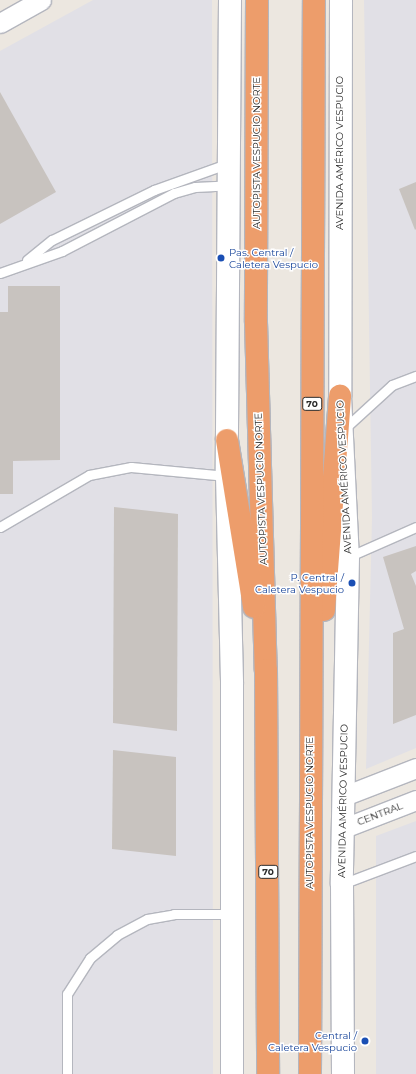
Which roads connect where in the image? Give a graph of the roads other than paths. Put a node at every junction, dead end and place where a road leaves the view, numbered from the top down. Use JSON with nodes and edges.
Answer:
{"nodes":[{"id":1,"x":41,"y":0,"type":"edge"},
{"id":2,"x":230,"y":0,"type":"edge"},
{"id":3,"x":257,"y":0,"type":"edge"},
{"id":4,"x":314,"y":0,"type":"edge"},
{"id":5,"x":341,"y":0,"type":"edge"},
{"id":6,"x":0,"y":23,"type":"edge"},
{"id":7,"x":231,"y":163,"type":"junction"},
{"id":8,"x":230,"y":185,"type":"junction"},
{"id":9,"x":21,"y":264,"type":"junction"},
{"id":10,"x":0,"y":273,"type":"edge"},
{"id":11,"x":416,"y":376,"type":"edge"},
{"id":12,"x":340,"y":396,"type":"junction"},
{"id":13,"x":343,"y":430,"type":"junction"},
{"id":14,"x":228,"y":440,"type":"junction"},
{"id":15,"x":227,"y":476,"type":"junction"},
{"id":16,"x":0,"y":527,"type":"edge"},
{"id":17,"x":416,"y":527,"type":"edge"},
{"id":18,"x":348,"y":557,"type":"junction"},
{"id":19,"x":266,"y":670,"type":"junction"},
{"id":20,"x":416,"y":768,"type":"edge"},
{"id":21,"x":344,"y":796,"type":"junction"},
{"id":22,"x":416,"y":800,"type":"edge"},
{"id":23,"x":310,"y":809,"type":"junction"},
{"id":24,"x":344,"y":828,"type":"junction"},
{"id":25,"x":416,"y":856,"type":"edge"},
{"id":26,"x":342,"y":884,"type":"junction"},
{"id":27,"x":231,"y":914,"type":"junction"},
{"id":28,"x":67,"y":1074,"type":"edge"},
{"id":29,"x":232,"y":1074,"type":"edge"},
{"id":30,"x":268,"y":1074,"type":"edge"},
{"id":31,"x":310,"y":1074,"type":"edge"},
{"id":32,"x":343,"y":1074,"type":"edge"}],
"edges":[{"from":1,"to":6,"type":"street"},
{"from":2,"to":7,"type":"main road"},
{"from":3,"to":19,"type":"highway","name":"AUTOPISTA VESPUCIO NORTE","number":"70"},
{"from":4,"to":23,"type":"highway","name":"AUTOPISTA VESPUCIO NORTE","number":"70"},
{"from":5,"to":12,"type":"main road","name":"AVENIDA AMÉRICO VESPUCIO"},
{"from":7,"to":8,"type":"main road"},
{"from":7,"to":9,"type":"lane"},
{"from":8,"to":9,"type":"lane"},
{"from":8,"to":14,"type":"main road"},
{"from":9,"to":10,"type":"lane"},
{"from":11,"to":13,"type":"lane"},
{"from":12,"to":13,"type":"main road","name":"AVENIDA AMÉRICO VESPUCIO"},
{"from":12,"to":23,"type":"highway"},
{"from":13,"to":18,"type":"main road","name":"AVENIDA AMÉRICO VESPUCIO"},
{"from":14,"to":15,"type":"main road"},
{"from":14,"to":19,"type":"highway"},
{"from":15,"to":16,"type":"lane"},
{"from":15,"to":27,"type":"main road"},
{"from":17,"to":18,"type":"lane"},
{"from":18,"to":21,"type":"main road","name":"AVENIDA AMÉRICO VESPUCIO"},
{"from":19,"to":30,"type":"highway","name":"AUTOPISTA VESPUCIO NORTE","number":"70"},
{"from":20,"to":21,"type":"street"},
{"from":21,"to":24,"type":"main road","name":"AVENIDA AMÉRICO VESPUCIO"},
{"from":22,"to":24,"type":"street","name":"CENTRAL"},
{"from":23,"to":31,"type":"highway","name":"AUTOPISTA VESPUCIO NORTE","number":"70"},
{"from":24,"to":26,"type":"main road","name":"AVENIDA AMÉRICO VESPUCIO"},
{"from":25,"to":26,"type":"lane"},
{"from":26,"to":32,"type":"main road","name":"AVENIDA AMÉRICO VESPUCIO"},
{"from":27,"to":28,"type":"lane"},
{"from":27,"to":29,"type":"main road"}]}
